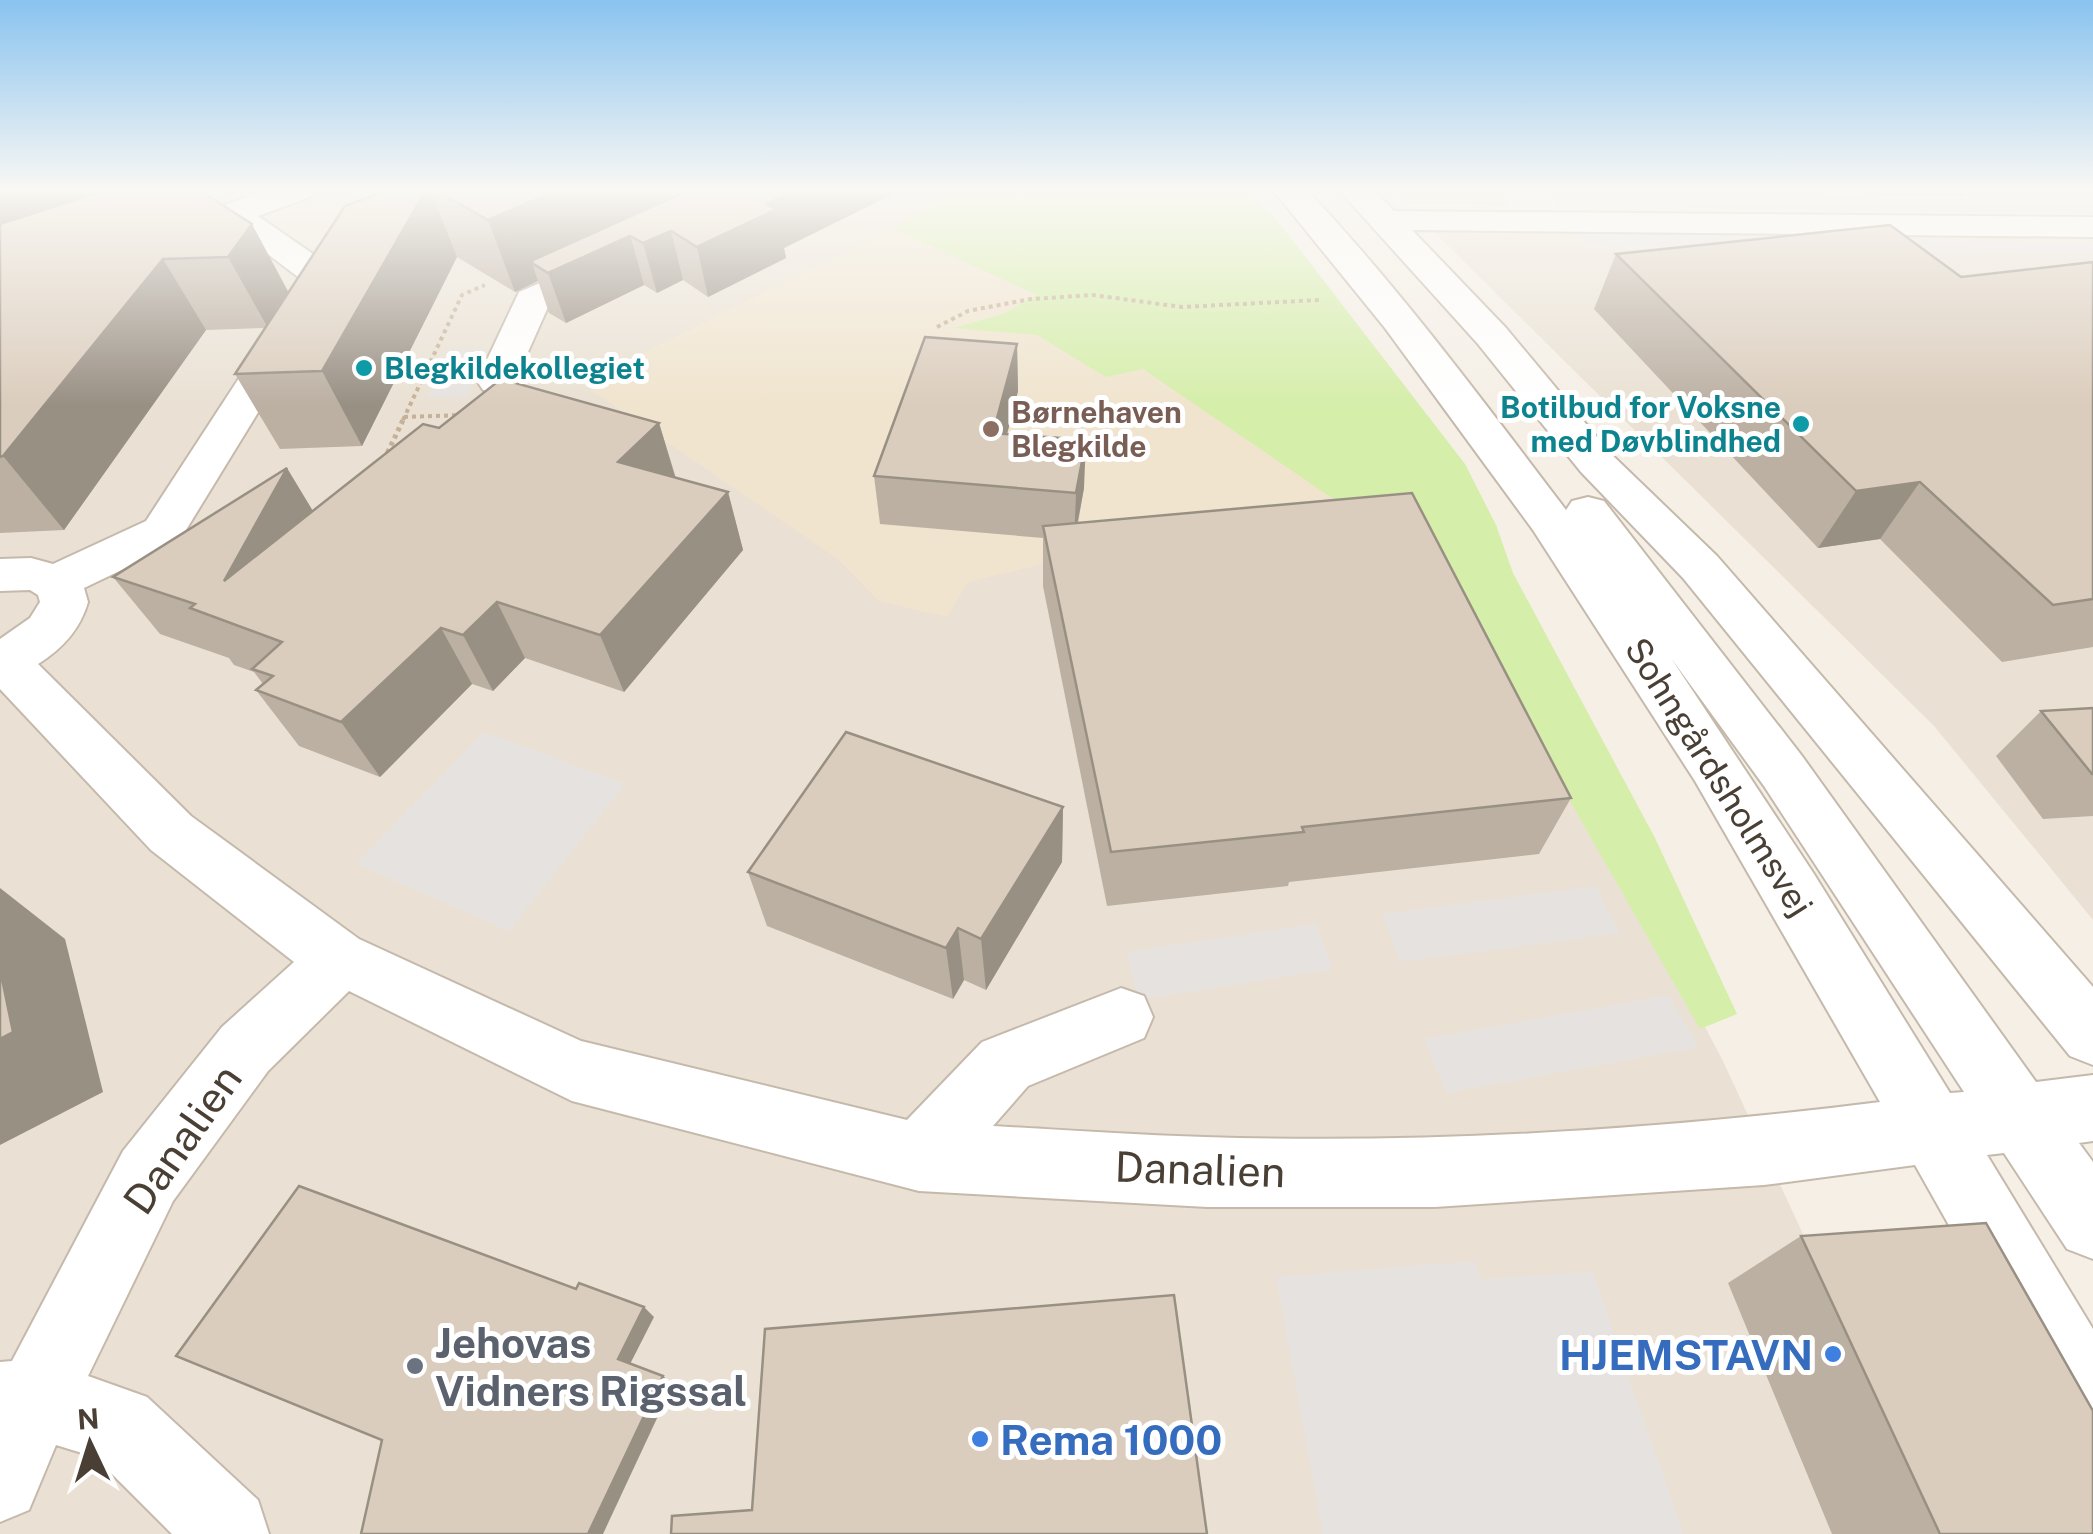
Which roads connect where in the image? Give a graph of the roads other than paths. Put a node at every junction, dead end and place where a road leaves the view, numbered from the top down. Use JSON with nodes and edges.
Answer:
{"nodes":[{"id":1,"x":322,"y":262,"type":"edge"},
{"id":2,"x":614,"y":262,"type":"edge"},
{"id":3,"x":1351,"y":262,"type":"edge"},
{"id":4,"x":1384,"y":262,"type":"edge"},
{"id":5,"x":1423,"y":262,"type":"edge"},
{"id":6,"x":497,"y":381,"type":"edge"},
{"id":7,"x":0,"y":575,"type":"edge"},
{"id":8,"x":56,"y":582,"type":"junction"},
{"id":9,"x":2,"y":660,"type":"edge"},
{"id":10,"x":340,"y":960,"type":"junction"},
{"id":11,"x":1121,"y":1017,"type":"dead end"},
{"id":12,"x":2093,"y":1035,"type":"edge"},
{"id":13,"x":2093,"y":1108,"type":"edge"},
{"id":14,"x":2021,"y":1117,"type":"junction"},
{"id":15,"x":1932,"y":1130,"type":"junction"},
{"id":16,"x":919,"y":1156,"type":"junction"},
{"id":17,"x":2093,"y":1223,"type":"edge"},
{"id":18,"x":17,"y":1401,"type":"edge"},
{"id":19,"x":2093,"y":1404,"type":"edge"},
{"id":20,"x":0,"y":1481,"type":"edge"},
{"id":21,"x":227,"y":1534,"type":"edge"}],
"edges":[{"from":1,"to":8,"type":"street"},
{"from":2,"to":6,"type":"street"},
{"from":3,"to":15,"type":"street","name":"Sohngårdsholmsvej"},
{"from":4,"to":14,"type":"street"},
{"from":5,"to":12,"type":"street"},
{"from":7,"to":8,"type":"street"},
{"from":8,"to":9,"type":"street"},
{"from":9,"to":10,"type":"street","name":"Danalien"},
{"from":10,"to":16,"type":"street","name":"Danalien"},
{"from":10,"to":18,"type":"street","name":"Danalien"},
{"from":11,"to":16,"type":"street"},
{"from":13,"to":14,"type":"street","name":"Danalien"},
{"from":14,"to":15,"type":"street","name":"Danalien"},
{"from":14,"to":17,"type":"street"},
{"from":15,"to":16,"type":"street","name":"Danalien"},
{"from":15,"to":19,"type":"street","name":"Sohngårdsholmsvej"},
{"from":18,"to":20,"type":"street","name":"Danalien"},
{"from":18,"to":21,"type":"street"}]}
